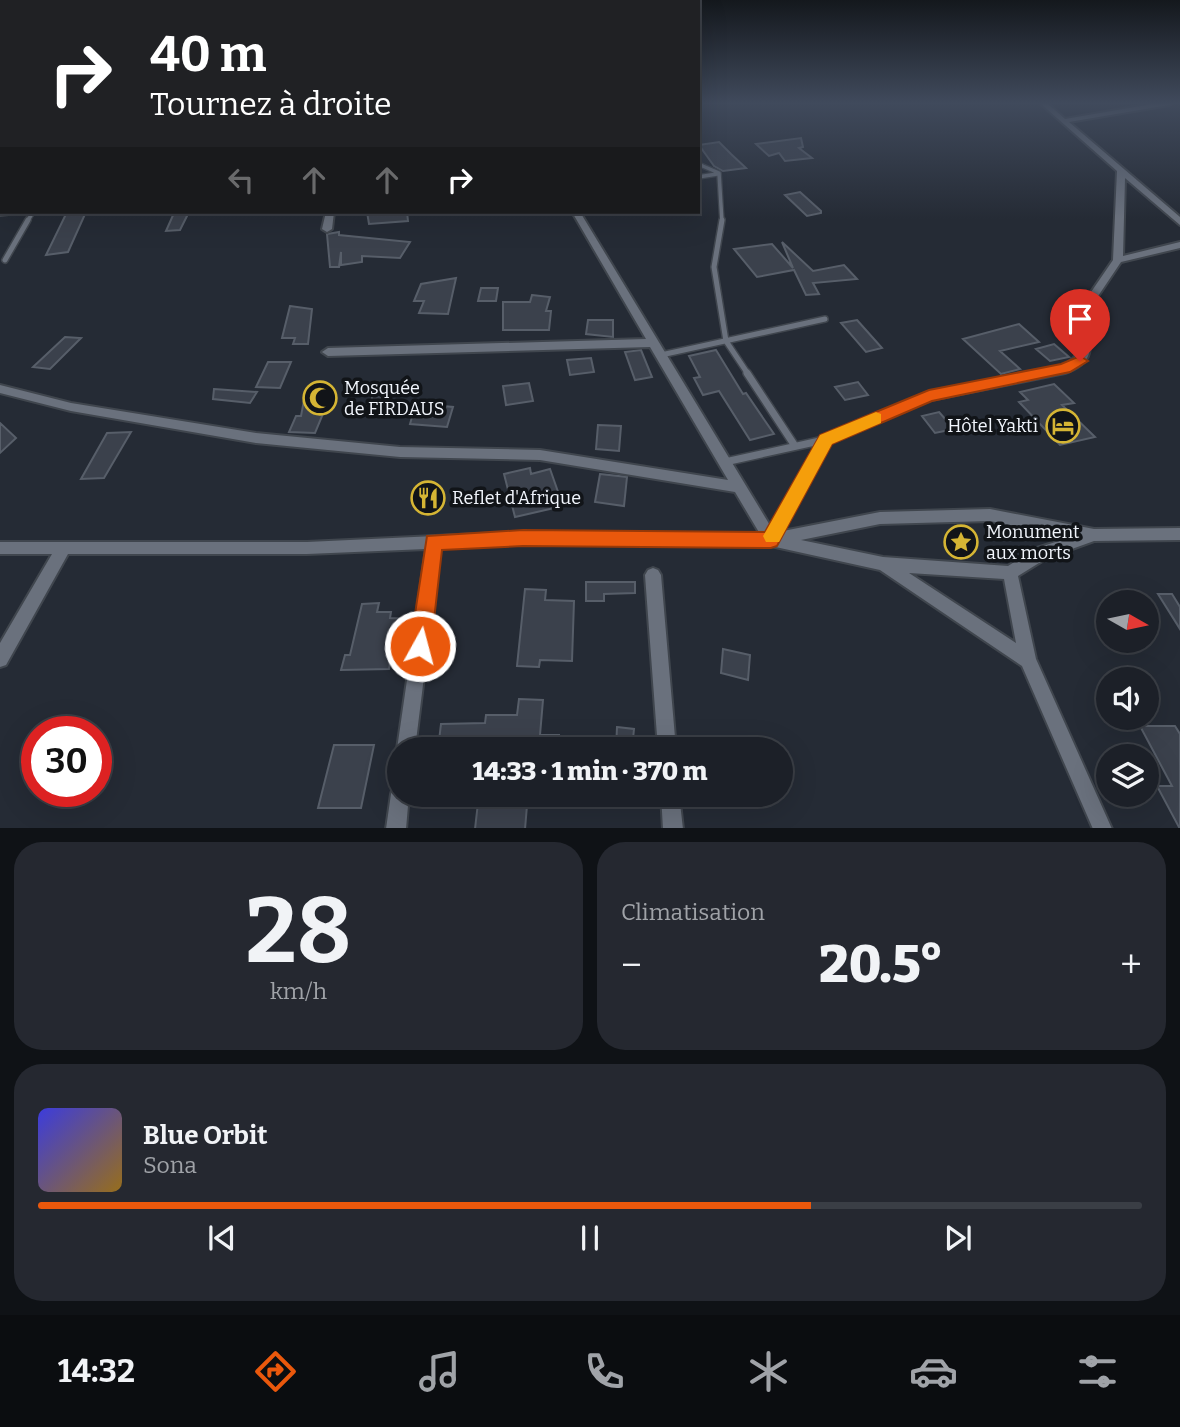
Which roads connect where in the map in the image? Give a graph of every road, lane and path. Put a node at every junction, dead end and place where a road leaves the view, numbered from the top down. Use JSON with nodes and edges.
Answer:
{"nodes":[{"id":1,"x":1088,"y":142,"type":"edge"},
{"id":2,"x":700,"y":165,"type":"edge"},
{"id":3,"x":1121,"y":171,"type":"junction"},
{"id":4,"x":719,"y":173,"type":"junction"},
{"id":5,"x":700,"y":177,"type":"edge"},
{"id":6,"x":32,"y":214,"type":"edge"},
{"id":7,"x":330,"y":214,"type":"edge"},
{"id":8,"x":577,"y":214,"type":"edge"},
{"id":9,"x":1180,"y":222,"type":"edge"},
{"id":10,"x":327,"y":229,"type":"dead end"},
{"id":11,"x":1180,"y":244,"type":"edge"},
{"id":12,"x":5,"y":260,"type":"dead end"},
{"id":13,"x":1118,"y":261,"type":"junction"},
{"id":14,"x":825,"y":319,"type":"dead end"},
{"id":15,"x":726,"y":341,"type":"junction"},
{"id":16,"x":652,"y":343,"type":"junction"},
{"id":17,"x":328,"y":352,"type":"dead end"},
{"id":18,"x":659,"y":355,"type":"junction"},
{"id":19,"x":0,"y":389,"type":"edge"},
{"id":20,"x":826,"y":439,"type":"junction"},
{"id":21,"x":795,"y":446,"type":"junction"},
{"id":22,"x":723,"y":462,"type":"junction"},
{"id":23,"x":738,"y":487,"type":"junction"},
{"id":24,"x":1180,"y":534,"type":"edge"},
{"id":25,"x":1094,"y":535,"type":"junction"},
{"id":26,"x":771,"y":540,"type":"junction"},
{"id":27,"x":434,"y":542,"type":"junction"},
{"id":28,"x":0,"y":548,"type":"edge"},
{"id":29,"x":64,"y":548,"type":"junction"},
{"id":30,"x":883,"y":564,"type":"junction"},
{"id":31,"x":1010,"y":573,"type":"junction"},
{"id":32,"x":653,"y":575,"type":"dead end"},
{"id":33,"x":0,"y":659,"type":"edge"},
{"id":34,"x":1028,"y":660,"type":"junction"},
{"id":35,"x":409,"y":737,"type":"edge"},
{"id":36,"x":666,"y":737,"type":"edge"},
{"id":37,"x":398,"y":807,"type":"edge"},
{"id":38,"x":671,"y":807,"type":"edge"},
{"id":39,"x":396,"y":828,"type":"edge"},
{"id":40,"x":673,"y":828,"type":"edge"},
{"id":41,"x":1103,"y":828,"type":"edge"}],
"edges":[{"from":1,"to":3,"type":"street"},
{"from":2,"to":4,"type":"lane"},
{"from":3,"to":9,"type":"street"},
{"from":3,"to":13,"type":"street"},
{"from":4,"to":5,"type":"lane"},
{"from":4,"to":15,"type":"lane"},
{"from":6,"to":12,"type":"lane"},
{"from":7,"to":10,"type":"street"},
{"from":8,"to":16,"type":"street"},
{"from":11,"to":13,"type":"street"},
{"from":13,"to":20,"type":"street"},
{"from":14,"to":15,"type":"lane"},
{"from":15,"to":18,"type":"lane"},
{"from":15,"to":21,"type":"lane"},
{"from":16,"to":17,"type":"street"},
{"from":16,"to":18,"type":"street"},
{"from":18,"to":22,"type":"street"},
{"from":19,"to":23,"type":"street"},
{"from":20,"to":21,"type":"lane"},
{"from":20,"to":26,"type":"street"},
{"from":21,"to":22,"type":"lane"},
{"from":22,"to":23,"type":"street"},
{"from":23,"to":26,"type":"street"},
{"from":24,"to":25,"type":"street"},
{"from":25,"to":26,"type":"street"},
{"from":25,"to":31,"type":"street"},
{"from":26,"to":27,"type":"street"},
{"from":26,"to":30,"type":"street"},
{"from":27,"to":29,"type":"street"},
{"from":27,"to":35,"type":"street"},
{"from":28,"to":29,"type":"street"},
{"from":29,"to":33,"type":"street"},
{"from":30,"to":31,"type":"street"},
{"from":30,"to":34,"type":"street"},
{"from":31,"to":34,"type":"street"},
{"from":32,"to":36,"type":"street"},
{"from":34,"to":41,"type":"street"},
{"from":37,"to":39,"type":"street"},
{"from":38,"to":40,"type":"street"}]}
